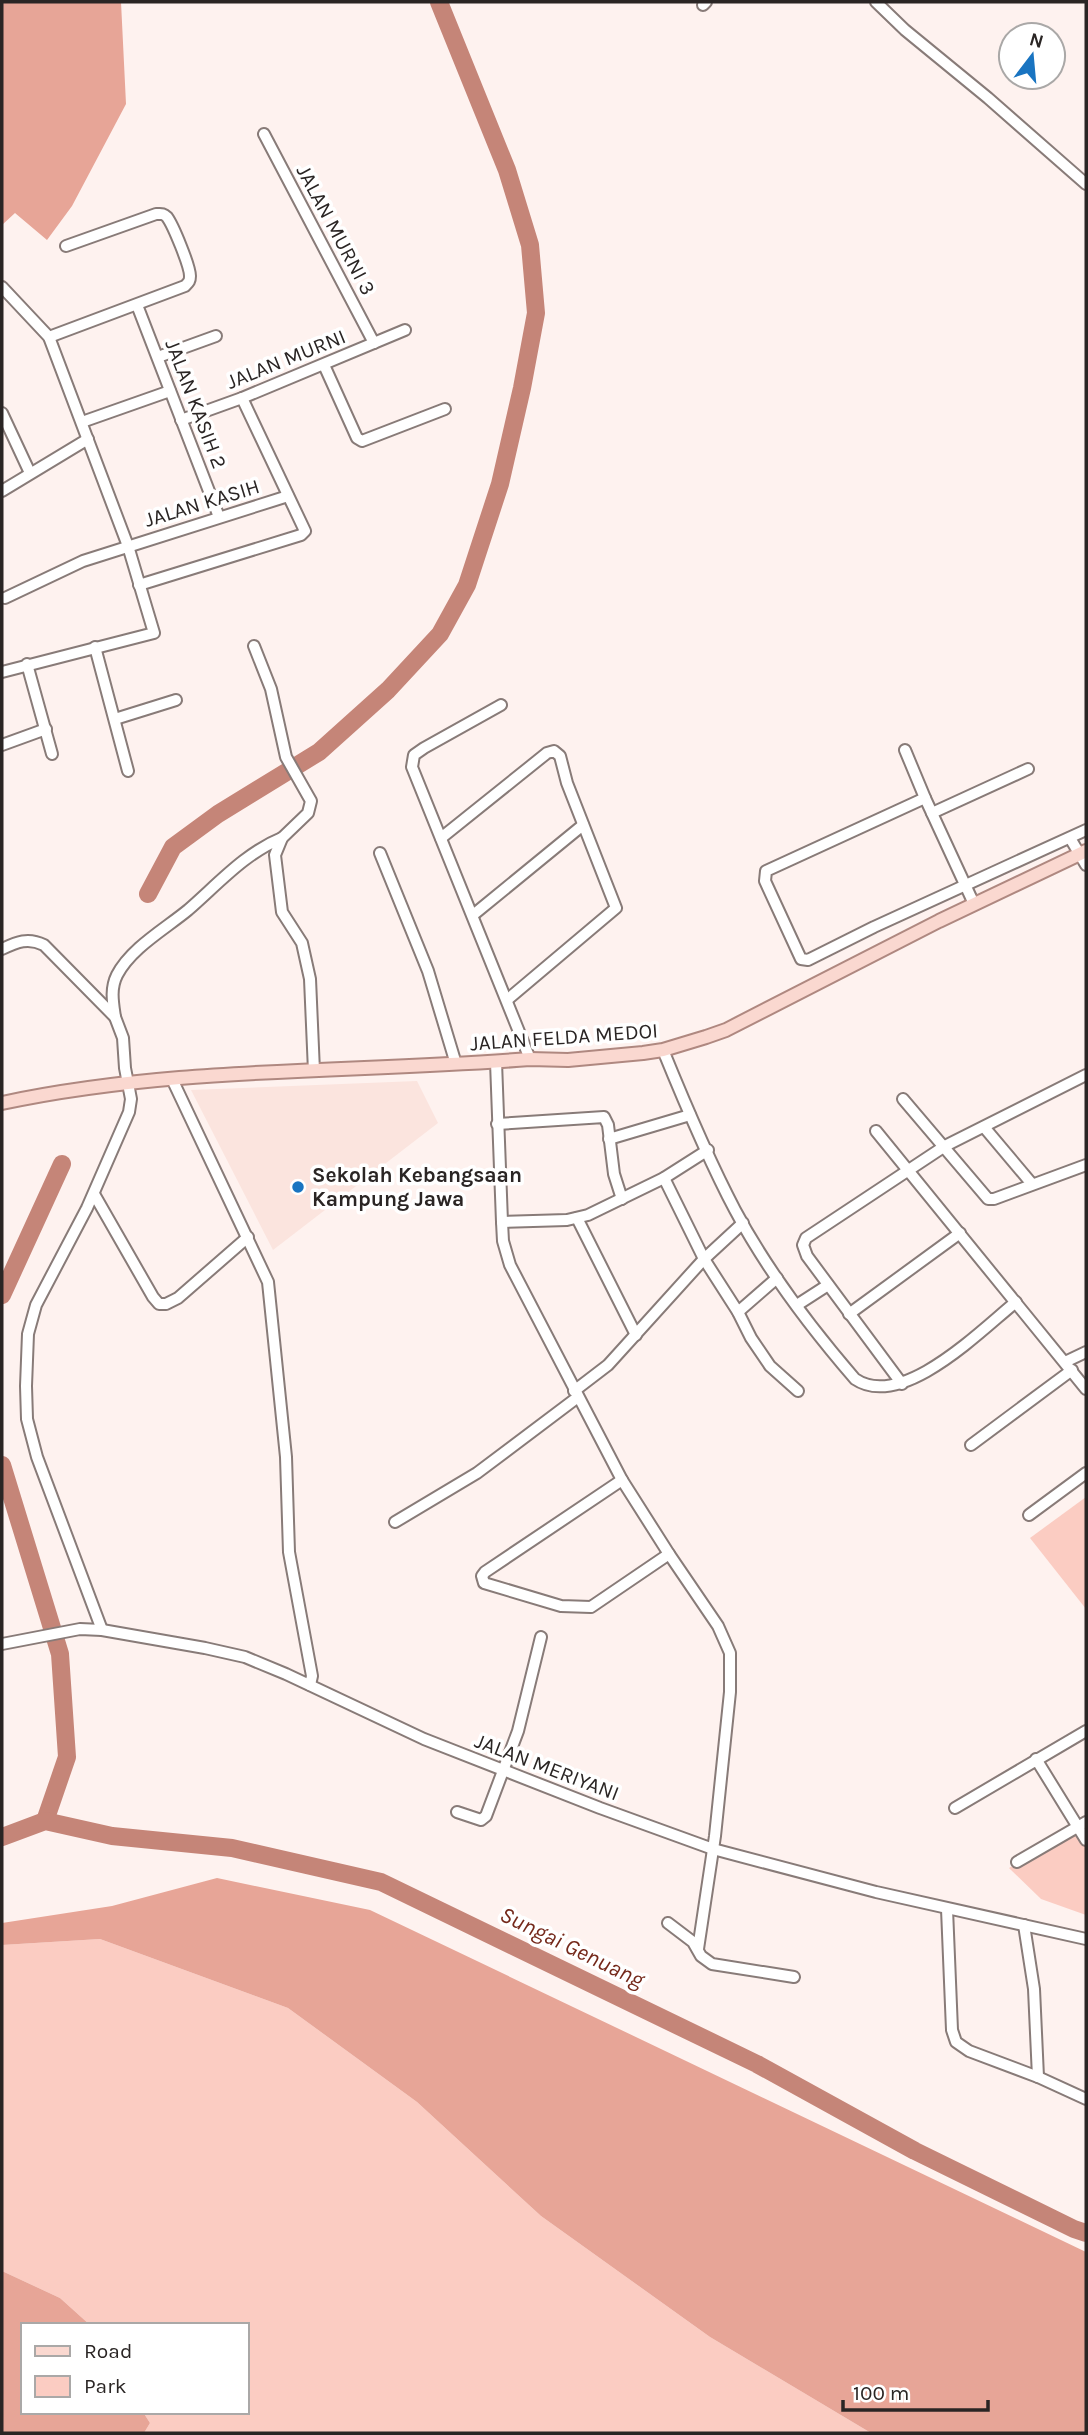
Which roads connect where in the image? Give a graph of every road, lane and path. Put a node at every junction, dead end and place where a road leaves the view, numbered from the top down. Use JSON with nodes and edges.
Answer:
{"nodes":[{"id":1,"x":876,"y":2,"type":"edge"},
{"id":2,"x":264,"y":134,"type":"dead end"},
{"id":3,"x":1086,"y":184,"type":"edge"},
{"id":4,"x":66,"y":246,"type":"dead end"},
{"id":5,"x":2,"y":287,"type":"edge"},
{"id":6,"x":137,"y":305,"type":"junction"},
{"id":7,"x":405,"y":330,"type":"dead end"},
{"id":8,"x":216,"y":336,"type":"dead end"},
{"id":9,"x":49,"y":337,"type":"junction"},
{"id":10,"x":374,"y":343,"type":"junction"},
{"id":11,"x":158,"y":357,"type":"junction"},
{"id":12,"x":324,"y":365,"type":"junction"},
{"id":13,"x":170,"y":391,"type":"junction"},
{"id":14,"x":242,"y":398,"type":"junction"},
{"id":15,"x":445,"y":409,"type":"dead end"},
{"id":16,"x":2,"y":413,"type":"edge"},
{"id":17,"x":181,"y":420,"type":"junction"},
{"id":18,"x":82,"y":422,"type":"junction"},
{"id":19,"x":88,"y":439,"type":"junction"},
{"id":20,"x":30,"y":473,"type":"junction"},
{"id":21,"x":2,"y":491,"type":"edge"},
{"id":22,"x":288,"y":496,"type":"junction"},
{"id":23,"x":219,"y":517,"type":"junction"},
{"id":24,"x":128,"y":546,"type":"junction"},
{"id":25,"x":139,"y":585,"type":"junction"},
{"id":26,"x":5,"y":598,"type":"dead end"},
{"id":27,"x":254,"y":646,"type":"dead end"},
{"id":28,"x":94,"y":647,"type":"junction"},
{"id":29,"x":27,"y":664,"type":"junction"},
{"id":30,"x":2,"y":671,"type":"edge"},
{"id":31,"x":176,"y":700,"type":"dead end"},
{"id":32,"x":501,"y":705,"type":"dead end"},
{"id":33,"x":115,"y":719,"type":"junction"},
{"id":34,"x":46,"y":729,"type":"junction"},
{"id":35,"x":2,"y":745,"type":"edge"},
{"id":36,"x":905,"y":750,"type":"dead end"},
{"id":37,"x":52,"y":754,"type":"dead end"},
{"id":38,"x":1028,"y":769,"type":"dead end"},
{"id":39,"x":128,"y":771,"type":"dead end"},
{"id":40,"x":925,"y":798,"type":"junction"},
{"id":41,"x":932,"y":813,"type":"junction"},
{"id":42,"x":583,"y":824,"type":"junction"},
{"id":43,"x":1086,"y":830,"type":"edge"},
{"id":44,"x":282,"y":838,"type":"junction"},
{"id":45,"x":442,"y":838,"type":"junction"},
{"id":46,"x":1070,"y":838,"type":"junction"},
{"id":47,"x":380,"y":853,"type":"dead end"},
{"id":48,"x":1084,"y":857,"type":"edge"},
{"id":49,"x":965,"y":884,"type":"junction"},
{"id":50,"x":974,"y":904,"type":"junction"},
{"id":51,"x":473,"y":915,"type":"junction"},
{"id":52,"x":2,"y":949,"type":"edge"},
{"id":53,"x":507,"y":1000,"type":"junction"},
{"id":54,"x":115,"y":1017,"type":"junction"},
{"id":55,"x":663,"y":1050,"type":"junction"},
{"id":56,"x":530,"y":1059,"type":"junction"},
{"id":57,"x":496,"y":1062,"type":"junction"},
{"id":58,"x":456,"y":1064,"type":"junction"},
{"id":59,"x":314,"y":1070,"type":"junction"},
{"id":60,"x":1086,"y":1075,"type":"edge"},
{"id":61,"x":172,"y":1079,"type":"junction"},
{"id":62,"x":128,"y":1083,"type":"junction"},
{"id":63,"x":903,"y":1099,"type":"dead end"},
{"id":64,"x":2,"y":1102,"type":"edge"},
{"id":65,"x":690,"y":1115,"type":"junction"},
{"id":66,"x":497,"y":1124,"type":"junction"},
{"id":67,"x":984,"y":1127,"type":"junction"},
{"id":68,"x":876,"y":1131,"type":"dead end"},
{"id":69,"x":609,"y":1139,"type":"junction"},
{"id":70,"x":946,"y":1146,"type":"junction"},
{"id":71,"x":708,"y":1150,"type":"junction"},
{"id":72,"x":1086,"y":1165,"type":"edge"},
{"id":73,"x":907,"y":1169,"type":"junction"},
{"id":74,"x":664,"y":1178,"type":"junction"},
{"id":75,"x":1032,"y":1184,"type":"junction"},
{"id":76,"x":94,"y":1194,"type":"junction"},
{"id":77,"x":622,"y":1199,"type":"junction"},
{"id":78,"x":577,"y":1218,"type":"junction"},
{"id":79,"x":502,"y":1222,"type":"junction"},
{"id":80,"x":743,"y":1223,"type":"junction"},
{"id":81,"x":960,"y":1233,"type":"junction"},
{"id":82,"x":248,"y":1237,"type":"junction"},
{"id":83,"x":704,"y":1259,"type":"junction"},
{"id":84,"x":777,"y":1278,"type":"junction"},
{"id":85,"x":828,"y":1285,"type":"junction"},
{"id":86,"x":1016,"y":1302,"type":"junction"},
{"id":87,"x":797,"y":1305,"type":"junction"},
{"id":88,"x":738,"y":1311,"type":"junction"},
{"id":89,"x":849,"y":1314,"type":"junction"},
{"id":90,"x":636,"y":1335,"type":"junction"},
{"id":91,"x":1086,"y":1352,"type":"edge"},
{"id":92,"x":1069,"y":1366,"type":"junction"},
{"id":93,"x":902,"y":1384,"type":"junction"},
{"id":94,"x":1086,"y":1389,"type":"edge"},
{"id":95,"x":798,"y":1391,"type":"dead end"},
{"id":96,"x":576,"y":1394,"type":"junction"},
{"id":97,"x":971,"y":1445,"type":"dead end"},
{"id":98,"x":1086,"y":1473,"type":"edge"},
{"id":99,"x":622,"y":1479,"type":"junction"},
{"id":100,"x":1029,"y":1515,"type":"dead end"},
{"id":101,"x":395,"y":1522,"type":"dead end"},
{"id":102,"x":669,"y":1554,"type":"junction"},
{"id":103,"x":102,"y":1630,"type":"junction"},
{"id":104,"x":541,"y":1637,"type":"dead end"},
{"id":105,"x":2,"y":1644,"type":"edge"},
{"id":106,"x":310,"y":1685,"type":"junction"},
{"id":107,"x":1086,"y":1731,"type":"edge"},
{"id":108,"x":1036,"y":1759,"type":"junction"},
{"id":109,"x":505,"y":1770,"type":"junction"},
{"id":110,"x":955,"y":1808,"type":"dead end"},
{"id":111,"x":457,"y":1812,"type":"dead end"},
{"id":112,"x":1082,"y":1824,"type":"edge"},
{"id":113,"x":1086,"y":1840,"type":"edge"},
{"id":114,"x":713,"y":1849,"type":"junction"},
{"id":115,"x":1017,"y":1862,"type":"dead end"},
{"id":116,"x":947,"y":1909,"type":"junction"},
{"id":117,"x":668,"y":1923,"type":"dead end"},
{"id":118,"x":1024,"y":1925,"type":"junction"},
{"id":119,"x":1086,"y":1939,"type":"edge"},
{"id":120,"x":698,"y":1949,"type":"junction"},
{"id":121,"x":794,"y":1977,"type":"dead end"},
{"id":122,"x":1038,"y":2077,"type":"junction"},
{"id":123,"x":1086,"y":2099,"type":"edge"}],
"edges":[{"from":1,"to":3,"type":"street"},
{"from":2,"to":10,"type":"street","name":"JALAN MURNI 3"},
{"from":4,"to":6,"type":"street"},
{"from":5,"to":9,"type":"street"},
{"from":6,"to":9,"type":"street"},
{"from":6,"to":11,"type":"street","name":"JALAN KASIH 2"},
{"from":7,"to":10,"type":"street","name":"JALAN MURNI"},
{"from":8,"to":11,"type":"street"},
{"from":9,"to":18,"type":"street"},
{"from":10,"to":12,"type":"street","name":"JALAN MURNI"},
{"from":11,"to":13,"type":"street","name":"JALAN KASIH 2"},
{"from":12,"to":14,"type":"street","name":"JALAN MURNI"},
{"from":12,"to":15,"type":"street"},
{"from":13,"to":17,"type":"street","name":"JALAN KASIH 2"},
{"from":13,"to":18,"type":"street"},
{"from":14,"to":17,"type":"street","name":"JALAN MURNI"},
{"from":14,"to":22,"type":"street"},
{"from":16,"to":20,"type":"street"},
{"from":17,"to":23,"type":"street","name":"JALAN KASIH 2"},
{"from":18,"to":19,"type":"street"},
{"from":19,"to":20,"type":"street"},
{"from":19,"to":24,"type":"street"},
{"from":20,"to":21,"type":"street"},
{"from":22,"to":23,"type":"street","name":"JALAN KASIH"},
{"from":22,"to":25,"type":"street"},
{"from":23,"to":24,"type":"street","name":"JALAN KASIH"},
{"from":24,"to":25,"type":"street"},
{"from":24,"to":26,"type":"street","name":"JALAN KASIH"},
{"from":25,"to":28,"type":"street"},
{"from":27,"to":44,"type":"street"},
{"from":28,"to":29,"type":"street"},
{"from":28,"to":33,"type":"street"},
{"from":29,"to":30,"type":"street"},
{"from":29,"to":34,"type":"street"},
{"from":31,"to":33,"type":"street"},
{"from":32,"to":45,"type":"street"},
{"from":33,"to":39,"type":"street"},
{"from":34,"to":35,"type":"street"},
{"from":34,"to":37,"type":"street"},
{"from":36,"to":40,"type":"street"},
{"from":38,"to":41,"type":"street"},
{"from":40,"to":41,"type":"street"},
{"from":40,"to":49,"type":"street"},
{"from":41,"to":49,"type":"street"},
{"from":42,"to":45,"type":"street"},
{"from":42,"to":51,"type":"street"},
{"from":42,"to":53,"type":"street"},
{"from":43,"to":46,"type":"street"},
{"from":44,"to":54,"type":"street"},
{"from":44,"to":59,"type":"street"},
{"from":45,"to":51,"type":"street"},
{"from":46,"to":48,"type":"street"},
{"from":46,"to":49,"type":"street"},
{"from":47,"to":58,"type":"street"},
{"from":48,"to":50,"type":"main road","name":"JALAN FELDA MEDOI"},
{"from":49,"to":50,"type":"street"},
{"from":50,"to":55,"type":"main road","name":"JALAN FELDA MEDOI"},
{"from":51,"to":53,"type":"street"},
{"from":52,"to":54,"type":"street"},
{"from":53,"to":56,"type":"street"},
{"from":54,"to":62,"type":"street"},
{"from":55,"to":56,"type":"main road","name":"JALAN FELDA MEDOI"},
{"from":55,"to":65,"type":"street"},
{"from":56,"to":57,"type":"main road","name":"JALAN FELDA MEDOI"},
{"from":57,"to":58,"type":"main road","name":"JALAN FELDA MEDOI"},
{"from":57,"to":66,"type":"street"},
{"from":58,"to":59,"type":"main road","name":"JALAN FELDA MEDOI"},
{"from":59,"to":61,"type":"main road","name":"JALAN FELDA MEDOI"},
{"from":60,"to":67,"type":"street"},
{"from":61,"to":62,"type":"main road","name":"JALAN FELDA MEDOI"},
{"from":61,"to":82,"type":"street"},
{"from":62,"to":64,"type":"main road","name":"JALAN FELDA MEDOI"},
{"from":62,"to":76,"type":"street"},
{"from":63,"to":70,"type":"street"},
{"from":65,"to":69,"type":"street"},
{"from":65,"to":71,"type":"street"},
{"from":66,"to":69,"type":"street"},
{"from":66,"to":79,"type":"street"},
{"from":67,"to":70,"type":"street"},
{"from":67,"to":75,"type":"street"},
{"from":68,"to":73,"type":"street"},
{"from":69,"to":77,"type":"street"},
{"from":70,"to":73,"type":"street"},
{"from":70,"to":75,"type":"street"},
{"from":71,"to":74,"type":"street"},
{"from":71,"to":80,"type":"street"},
{"from":72,"to":75,"type":"street"},
{"from":73,"to":81,"type":"street"},
{"from":73,"to":85,"type":"street"},
{"from":74,"to":77,"type":"street"},
{"from":74,"to":83,"type":"street"},
{"from":76,"to":82,"type":"street"},
{"from":76,"to":103,"type":"street"},
{"from":77,"to":78,"type":"street"},
{"from":78,"to":79,"type":"street"},
{"from":78,"to":90,"type":"street"},
{"from":79,"to":96,"type":"street"},
{"from":80,"to":83,"type":"street"},
{"from":80,"to":84,"type":"street"},
{"from":81,"to":86,"type":"street"},
{"from":81,"to":89,"type":"street"},
{"from":82,"to":106,"type":"street"},
{"from":83,"to":88,"type":"street"},
{"from":83,"to":90,"type":"street"},
{"from":84,"to":87,"type":"street"},
{"from":84,"to":88,"type":"street"},
{"from":85,"to":87,"type":"street"},
{"from":85,"to":89,"type":"street"},
{"from":86,"to":92,"type":"street"},
{"from":86,"to":93,"type":"street"},
{"from":87,"to":93,"type":"street"},
{"from":88,"to":95,"type":"street"},
{"from":89,"to":93,"type":"street"},
{"from":90,"to":96,"type":"street"},
{"from":91,"to":92,"type":"street"},
{"from":92,"to":94,"type":"street"},
{"from":92,"to":97,"type":"street"},
{"from":96,"to":99,"type":"street"},
{"from":96,"to":101,"type":"street"},
{"from":98,"to":100,"type":"street"},
{"from":99,"to":102,"type":"street"},
{"from":99,"to":102,"type":"street"},
{"from":102,"to":114,"type":"street"},
{"from":103,"to":105,"type":"street","name":"JALAN MERIYANI"},
{"from":103,"to":106,"type":"street","name":"JALAN MERIYANI"},
{"from":104,"to":109,"type":"street"},
{"from":106,"to":109,"type":"street","name":"JALAN MERIYANI"},
{"from":107,"to":108,"type":"street"},
{"from":108,"to":110,"type":"street"},
{"from":108,"to":112,"type":"street"},
{"from":109,"to":111,"type":"street"},
{"from":109,"to":114,"type":"street","name":"JALAN MERIYANI"},
{"from":112,"to":113,"type":"street"},
{"from":112,"to":115,"type":"street"},
{"from":114,"to":116,"type":"street","name":"JALAN MERIYANI"},
{"from":114,"to":120,"type":"street"},
{"from":116,"to":118,"type":"street","name":"JALAN MERIYANI"},
{"from":116,"to":122,"type":"street"},
{"from":117,"to":120,"type":"street"},
{"from":118,"to":119,"type":"street","name":"JALAN MERIYANI"},
{"from":118,"to":122,"type":"street"},
{"from":120,"to":121,"type":"street"},
{"from":122,"to":123,"type":"street"}]}
